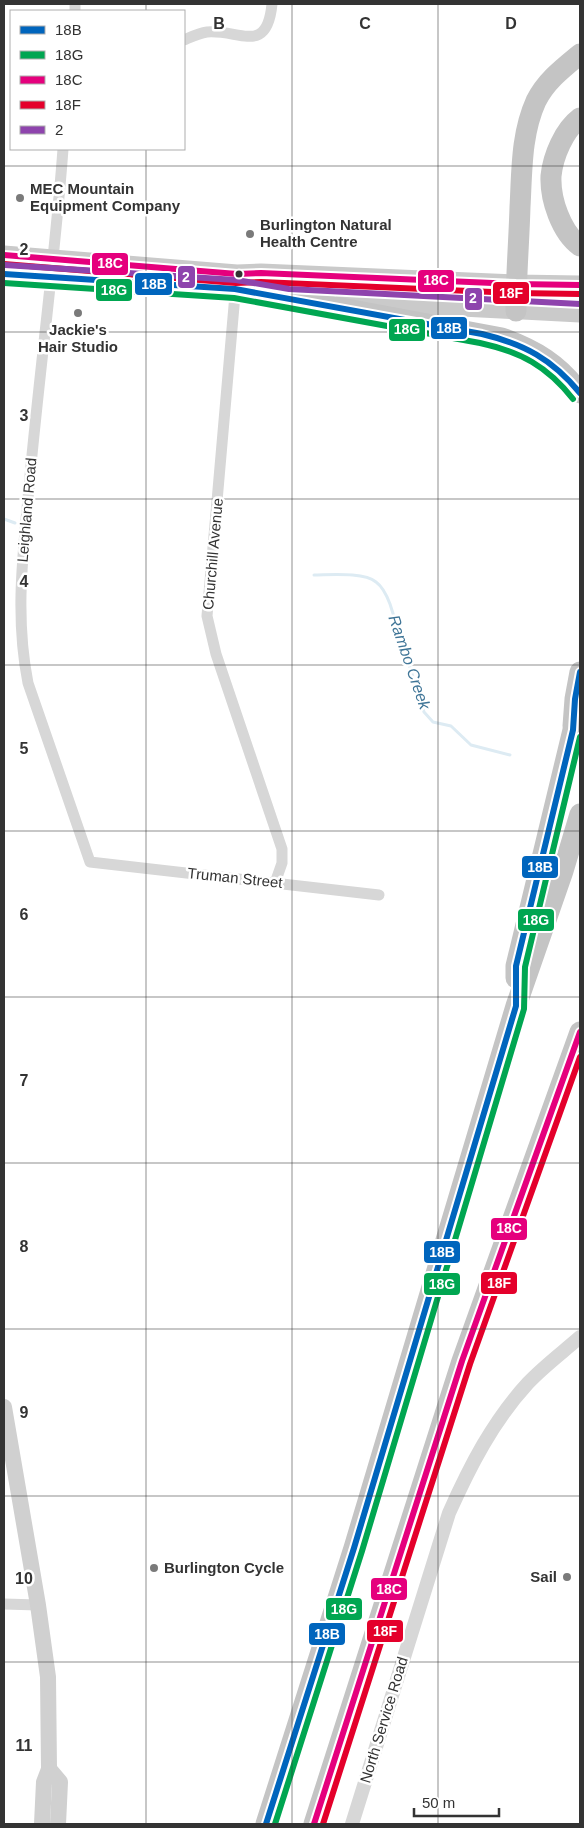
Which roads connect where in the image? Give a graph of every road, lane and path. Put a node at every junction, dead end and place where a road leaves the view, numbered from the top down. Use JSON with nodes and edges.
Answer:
{"nodes":[{"id":1,"x":272,"y":4,"type":"edge"},
{"id":2,"x":185,"y":40,"type":"edge"},
{"id":3,"x":580,"y":54,"type":"edge"},
{"id":4,"x":580,"y":118,"type":"edge"},
{"id":5,"x":63,"y":150,"type":"edge"},
{"id":6,"x":580,"y":246,"type":"edge"},
{"id":7,"x":4,"y":255,"type":"edge"},
{"id":8,"x":53,"y":259,"type":"junction"},
{"id":9,"x":4,"y":274,"type":"edge"},
{"id":10,"x":50,"y":278,"type":"junction"},
{"id":11,"x":236,"y":281,"type":"junction"},
{"id":12,"x":516,"y":284,"type":"junction"},
{"id":13,"x":580,"y":285,"type":"edge"},
{"id":14,"x":288,"y":298,"type":"junction"},
{"id":15,"x":516,"y":311,"type":"junction"},
{"id":16,"x":580,"y":313,"type":"edge"},
{"id":17,"x":580,"y":393,"type":"edge"},
{"id":18,"x":580,"y":672,"type":"edge"},
{"id":19,"x":577,"y":721,"type":"edge"},
{"id":20,"x":580,"y":814,"type":"edge"},
{"id":21,"x":90,"y":862,"type":"joint"},
{"id":22,"x":275,"y":882,"type":"junction"},
{"id":23,"x":379,"y":895,"type":"dead end"},
{"id":24,"x":516,"y":1006,"type":"junction"},
{"id":25,"x":580,"y":1032,"type":"edge"},
{"id":26,"x":580,"y":1337,"type":"edge"},
{"id":27,"x":4,"y":1407,"type":"edge"},
{"id":28,"x":4,"y":1604,"type":"edge"},
{"id":29,"x":38,"y":1605,"type":"junction"},
{"id":30,"x":49,"y":1769,"type":"junction"},
{"id":31,"x":42,"y":1824,"type":"edge"},
{"id":32,"x":58,"y":1824,"type":"edge"},
{"id":33,"x":266,"y":1824,"type":"edge"},
{"id":34,"x":314,"y":1824,"type":"edge"},
{"id":35,"x":352,"y":1824,"type":"edge"}],
"edges":[{"from":1,"to":2,"type":"street"},
{"from":3,"to":12,"type":"highway"},
{"from":4,"to":6,"type":"highway"},
{"from":5,"to":8,"type":"street","name":"Leighland Road"},
{"from":7,"to":8,"type":"main road"},
{"from":8,"to":10,"type":"street","name":"Leighland Road"},
{"from":8,"to":11,"type":"main road"},
{"from":9,"to":10,"type":"main road"},
{"from":10,"to":11,"type":"main road"},
{"from":10,"to":21,"type":"street","name":"Leighland Road"},
{"from":11,"to":12,"type":"main road"},
{"from":11,"to":14,"type":"main road"},
{"from":11,"to":22,"type":"street","name":"Churchill Avenue"},
{"from":12,"to":13,"type":"main road"},
{"from":12,"to":15,"type":"highway"},
{"from":14,"to":15,"type":"main road"},
{"from":14,"to":17,"type":"highway"},
{"from":15,"to":16,"type":"main road"},
{"from":18,"to":19,"type":"highway"},
{"from":19,"to":24,"type":"highway"},
{"from":20,"to":24,"type":"highway"},
{"from":21,"to":22,"type":"street","name":"Truman Street"},
{"from":22,"to":23,"type":"street","name":"Truman Street"},
{"from":24,"to":33,"type":"highway"},
{"from":25,"to":34,"type":"highway"},
{"from":26,"to":35,"type":"street","name":"North Service Road"},
{"from":27,"to":29,"type":"main road"},
{"from":28,"to":29,"type":"street"},
{"from":29,"to":30,"type":"main road"},
{"from":30,"to":31,"type":"main road"},
{"from":30,"to":32,"type":"main road"}]}
